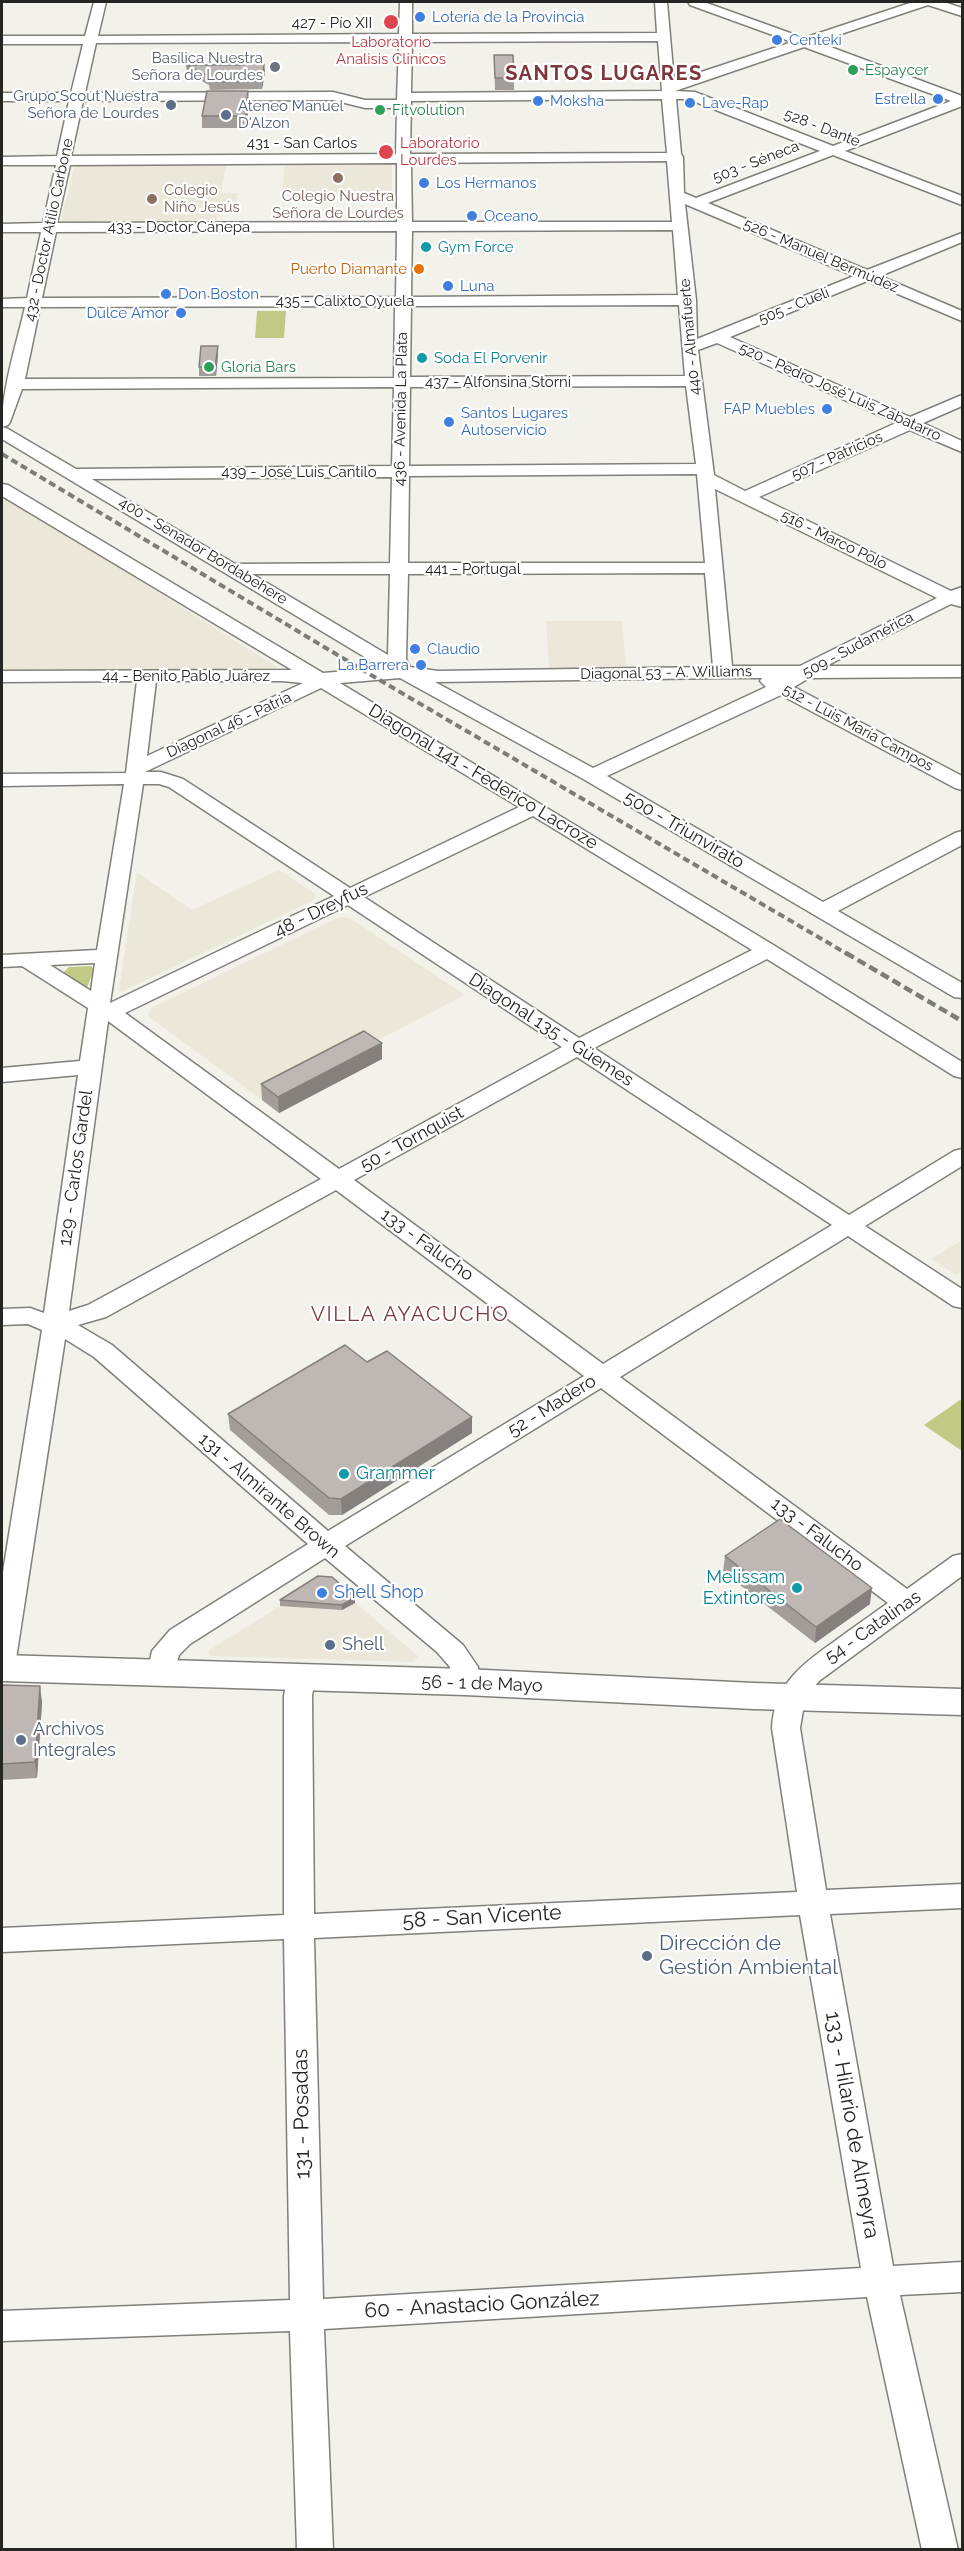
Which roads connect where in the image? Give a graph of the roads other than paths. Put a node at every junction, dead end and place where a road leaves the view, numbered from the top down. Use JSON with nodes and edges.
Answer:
{"nodes":[{"id":1,"x":100,"y":2,"type":"edge"},
{"id":2,"x":406,"y":2,"type":"edge"},
{"id":3,"x":661,"y":2,"type":"edge"},
{"id":4,"x":694,"y":2,"type":"edge"},
{"id":5,"x":924,"y":2,"type":"edge"},
{"id":6,"x":933,"y":2,"type":"edge"},
{"id":7,"x":963,"y":12,"type":"edge"},
{"id":8,"x":663,"y":37,"type":"junction"},
{"id":9,"x":92,"y":39,"type":"junction"},
{"id":10,"x":405,"y":39,"type":"junction"},
{"id":11,"x":2,"y":40,"type":"edge"},
{"id":12,"x":804,"y":42,"type":"junction"},
{"id":13,"x":668,"y":91,"type":"junction"},
{"id":14,"x":77,"y":97,"type":"junction"},
{"id":15,"x":2,"y":98,"type":"edge"},
{"id":16,"x":404,"y":101,"type":"junction"},
{"id":17,"x":963,"y":101,"type":"edge"},
{"id":18,"x":833,"y":150,"type":"junction"},
{"id":19,"x":676,"y":158,"type":"junction"},
{"id":20,"x":405,"y":159,"type":"junction"},
{"id":21,"x":63,"y":160,"type":"junction"},
{"id":22,"x":2,"y":161,"type":"edge"},
{"id":23,"x":679,"y":196,"type":"junction"},
{"id":24,"x":963,"y":201,"type":"edge"},
{"id":25,"x":696,"y":203,"type":"junction"},
{"id":26,"x":404,"y":226,"type":"junction"},
{"id":27,"x":681,"y":226,"type":"junction"},
{"id":28,"x":2,"y":228,"type":"edge"},
{"id":29,"x":49,"y":228,"type":"junction"},
{"id":30,"x":963,"y":237,"type":"edge"},
{"id":31,"x":868,"y":276,"type":"junction"},
{"id":32,"x":688,"y":300,"type":"junction"},
{"id":33,"x":404,"y":301,"type":"junction"},
{"id":34,"x":2,"y":303,"type":"edge"},
{"id":35,"x":33,"y":303,"type":"junction"},
{"id":36,"x":963,"y":316,"type":"edge"},
{"id":37,"x":717,"y":337,"type":"junction"},
{"id":38,"x":692,"y":348,"type":"junction"},
{"id":39,"x":693,"y":381,"type":"junction"},
{"id":40,"x":402,"y":383,"type":"junction"},
{"id":41,"x":16,"y":384,"type":"junction"},
{"id":42,"x":963,"y":400,"type":"edge"},
{"id":43,"x":2,"y":422,"type":"edge"},
{"id":44,"x":909,"y":423,"type":"junction"},
{"id":45,"x":2,"y":432,"type":"edge"},
{"id":46,"x":963,"y":447,"type":"edge"},
{"id":47,"x":400,"y":472,"type":"junction"},
{"id":48,"x":705,"y":473,"type":"junction"},
{"id":49,"x":73,"y":474,"type":"junction"},
{"id":50,"x":2,"y":489,"type":"edge"},
{"id":51,"x":745,"y":497,"type":"junction"},
{"id":52,"x":714,"y":568,"type":"junction"},
{"id":53,"x":233,"y":569,"type":"junction"},
{"id":54,"x":398,"y":569,"type":"junction"},
{"id":55,"x":959,"y":598,"type":"edge"},
{"id":56,"x":403,"y":672,"type":"junction"},
{"id":57,"x":723,"y":672,"type":"junction"},
{"id":58,"x":754,"y":672,"type":"junction"},
{"id":59,"x":805,"y":672,"type":"junction"},
{"id":60,"x":963,"y":672,"type":"edge"},
{"id":61,"x":371,"y":675,"type":"joint"},
{"id":62,"x":2,"y":676,"type":"edge"},
{"id":63,"x":147,"y":677,"type":"junction"},
{"id":64,"x":322,"y":679,"type":"junction"},
{"id":65,"x":782,"y":687,"type":"junction"},
{"id":66,"x":135,"y":775,"type":"junction"},
{"id":67,"x":592,"y":776,"type":"junction"},
{"id":68,"x":2,"y":780,"type":"edge"},
{"id":69,"x":963,"y":784,"type":"edge"},
{"id":70,"x":534,"y":808,"type":"junction"},
{"id":71,"x":963,"y":837,"type":"edge"},
{"id":72,"x":348,"y":896,"type":"junction"},
{"id":73,"x":823,"y":911,"type":"junction"},
{"id":74,"x":768,"y":950,"type":"junction"},
{"id":75,"x":107,"y":956,"type":"junction"},
{"id":76,"x":27,"y":960,"type":"junction"},
{"id":77,"x":2,"y":961,"type":"edge"},
{"id":78,"x":963,"y":993,"type":"edge"},
{"id":79,"x":104,"y":1009,"type":"junction"},
{"id":80,"x":579,"y":1047,"type":"junction"},
{"id":81,"x":90,"y":1067,"type":"junction"},
{"id":82,"x":963,"y":1071,"type":"edge"},
{"id":83,"x":2,"y":1075,"type":"edge"},
{"id":84,"x":963,"y":1156,"type":"edge"},
{"id":85,"x":338,"y":1180,"type":"junction"},
{"id":86,"x":849,"y":1226,"type":"junction"},
{"id":87,"x":963,"y":1300,"type":"edge"},
{"id":88,"x":2,"y":1317,"type":"edge"},
{"id":89,"x":55,"y":1324,"type":"junction"},
{"id":90,"x":603,"y":1375,"type":"junction"},
{"id":91,"x":326,"y":1545,"type":"junction"},
{"id":92,"x":963,"y":1563,"type":"edge"},
{"id":93,"x":907,"y":1603,"type":"junction"},
{"id":94,"x":2,"y":1659,"type":"edge"},
{"id":95,"x":2,"y":1668,"type":"edge"},
{"id":96,"x":161,"y":1674,"type":"junction"},
{"id":97,"x":301,"y":1678,"type":"junction"},
{"id":98,"x":465,"y":1682,"type":"junction"},
{"id":99,"x":791,"y":1697,"type":"junction"},
{"id":100,"x":963,"y":1702,"type":"edge"},
{"id":101,"x":963,"y":1896,"type":"edge"},
{"id":102,"x":813,"y":1902,"type":"junction"},
{"id":103,"x":298,"y":1925,"type":"junction"},
{"id":104,"x":2,"y":1940,"type":"edge"},
{"id":105,"x":963,"y":2277,"type":"edge"},
{"id":106,"x":881,"y":2282,"type":"junction"},
{"id":107,"x":305,"y":2315,"type":"junction"},
{"id":108,"x":2,"y":2326,"type":"edge"},
{"id":109,"x":315,"y":2550,"type":"edge"},
{"id":110,"x":940,"y":2550,"type":"edge"}],
"edges":[{"from":1,"to":9,"type":"street","name":"432 - Doctor Atilio Carbone"},
{"from":2,"to":10,"type":"street","name":"436 - Avenida La Plata"},
{"from":3,"to":8,"type":"street","name":"440 - Almafuerte"},
{"from":4,"to":12,"type":"street"},
{"from":5,"to":12,"type":"street"},
{"from":6,"to":7,"type":"street"},
{"from":8,"to":10,"type":"street","name":"427 - Pío XII"},
{"from":8,"to":13,"type":"street","name":"440 - Almafuerte"},
{"from":9,"to":10,"type":"street","name":"427 - Pío XII"},
{"from":9,"to":11,"type":"street","name":"427 - Pío XII"},
{"from":9,"to":14,"type":"street","name":"432 - Doctor Atilio Carbone"},
{"from":10,"to":16,"type":"street","name":"436 - Avenida La Plata"},
{"from":12,"to":13,"type":"street"},
{"from":12,"to":17,"type":"street"},
{"from":13,"to":16,"type":"street"},
{"from":13,"to":18,"type":"street","name":"528 - Dante"},
{"from":13,"to":19,"type":"street","name":"440 - Almafuerte"},
{"from":14,"to":15,"type":"street"},
{"from":14,"to":16,"type":"street"},
{"from":14,"to":21,"type":"street","name":"432 - Doctor Atilio Carbone"},
{"from":16,"to":20,"type":"street","name":"436 - Avenida La Plata"},
{"from":17,"to":18,"type":"street","name":"503 - Séneca"},
{"from":18,"to":24,"type":"street","name":"528 - Dante"},
{"from":18,"to":25,"type":"street","name":"503 - Séneca"},
{"from":19,"to":20,"type":"street","name":"431 - San Carlos"},
{"from":19,"to":23,"type":"street","name":"440 - Almafuerte"},
{"from":20,"to":21,"type":"street","name":"431 - San Carlos"},
{"from":20,"to":26,"type":"street","name":"436 - Avenida La Plata"},
{"from":21,"to":22,"type":"street","name":"431 - San Carlos"},
{"from":21,"to":29,"type":"street","name":"432 - Doctor Atilio Carbone"},
{"from":23,"to":25,"type":"street","name":"526 - Manuel Bermúdez"},
{"from":23,"to":27,"type":"street","name":"440 - Almafuerte"},
{"from":25,"to":31,"type":"street","name":"526 - Manuel Bermúdez"},
{"from":26,"to":27,"type":"street","name":"433 - Doctor Cánepa"},
{"from":26,"to":29,"type":"street","name":"433 - Doctor Cánepa"},
{"from":26,"to":33,"type":"street","name":"436 - Avenida La Plata"},
{"from":27,"to":32,"type":"street","name":"440 - Almafuerte"},
{"from":28,"to":29,"type":"street","name":"433 - Doctor Cánepa"},
{"from":29,"to":35,"type":"street","name":"432 - Doctor Atilio Carbone"},
{"from":30,"to":31,"type":"street","name":"505 - Cueli"},
{"from":31,"to":36,"type":"street","name":"526 - Manuel Bermúdez"},
{"from":31,"to":37,"type":"street","name":"505 - Cueli"},
{"from":32,"to":33,"type":"street","name":"435 - Calixto Oyuela"},
{"from":32,"to":38,"type":"street","name":"440 - Almafuerte"},
{"from":33,"to":35,"type":"street","name":"435 - Calixto Oyuela"},
{"from":33,"to":40,"type":"street","name":"436 - Avenida La Plata"},
{"from":34,"to":35,"type":"street","name":"435 - Calixto Oyuela"},
{"from":35,"to":41,"type":"street","name":"432 - Doctor Atilio Carbone"},
{"from":37,"to":38,"type":"street","name":"505 - Cueli"},
{"from":37,"to":44,"type":"street","name":"520 - Pedro José Luis Zabatarro"},
{"from":38,"to":39,"type":"street","name":"440 - Almafuerte"},
{"from":39,"to":40,"type":"street","name":"437 - Alfonsina Storni"},
{"from":39,"to":48,"type":"street","name":"440 - Almafuerte"},
{"from":40,"to":41,"type":"street","name":"437 - Alfonsina Storni"},
{"from":40,"to":47,"type":"street","name":"436 - Avenida La Plata"},
{"from":41,"to":43,"type":"street","name":"432 - Doctor Atilio Carbone"},
{"from":42,"to":44,"type":"street","name":"507 - Patricios"},
{"from":44,"to":46,"type":"street","name":"520 - Pedro José Luis Zabatarro"},
{"from":44,"to":51,"type":"street","name":"507 - Patricios"},
{"from":45,"to":49,"type":"street","name":"400 - Senador Bordabehere"},
{"from":47,"to":48,"type":"street","name":"439 - José Luis Cantilo"},
{"from":47,"to":49,"type":"street","name":"439 - José Luis Cantilo"},
{"from":47,"to":54,"type":"street","name":"436 - Avenida La Plata"},
{"from":48,"to":51,"type":"street","name":"516 - Marco Polo"},
{"from":48,"to":52,"type":"street","name":"440 - Almafuerte"},
{"from":49,"to":53,"type":"street","name":"400 - Senador Bordabehere"},
{"from":50,"to":64,"type":"street","name":"Diagonal 141 - Federico Lacroze"},
{"from":51,"to":55,"type":"street","name":"516 - Marco Polo"},
{"from":52,"to":54,"type":"street","name":"441 - Portugal"},
{"from":52,"to":57,"type":"street","name":"440 - Almafuerte"},
{"from":53,"to":54,"type":"street","name":"441 - Portugal"},
{"from":53,"to":56,"type":"street","name":"400 - Senador Bordabehere"},
{"from":54,"to":56,"type":"street","name":"436 - Avenida La Plata"},
{"from":55,"to":59,"type":"street","name":"509 - Sudamérica"},
{"from":56,"to":57,"type":"street","name":"Diagonal 53 - A. Williams"},
{"from":56,"to":61,"type":"street","name":"Diagonal 53 - A. Williams"},
{"from":56,"to":67,"type":"street","name":"500 - Triunvirato"},
{"from":57,"to":58,"type":"street","name":"Diagonal 53 - A. Williams"},
{"from":58,"to":59,"type":"street","name":"Diagonal 53 - A. Williams"},
{"from":58,"to":65,"type":"street","name":"512 - Luis María Campos"},
{"from":59,"to":60,"type":"street","name":"Diagonal 53 - A. Williams"},
{"from":59,"to":65,"type":"street","name":"509 - Sudamérica"},
{"from":61,"to":64,"type":"street","name":"44 - Benito Pablo Juárez"},
{"from":62,"to":63,"type":"street","name":"44 - Benito Pablo Juárez"},
{"from":63,"to":64,"type":"street","name":"44 - Benito Pablo Juárez"},
{"from":63,"to":66,"type":"street","name":"129 - Carlos Gardel"},
{"from":64,"to":66,"type":"street","name":"Diagonal 46 - Patria"},
{"from":64,"to":70,"type":"street","name":"Diagonal 141 - Federico Lacroze"},
{"from":65,"to":67,"type":"street","name":"509 - Sudamérica"},
{"from":65,"to":69,"type":"street","name":"512 - Luis María Campos"},
{"from":66,"to":68,"type":"street","name":"Diagonal 135 - Güemes"},
{"from":66,"to":72,"type":"street","name":"Diagonal 135 - Güemes"},
{"from":66,"to":75,"type":"street","name":"129 - Carlos Gardel"},
{"from":67,"to":73,"type":"street","name":"500 - Triunvirato"},
{"from":70,"to":72,"type":"street","name":"48 - Dreyfus"},
{"from":70,"to":74,"type":"street","name":"Diagonal 141 - Federico Lacroze"},
{"from":71,"to":73,"type":"street"},
{"from":72,"to":79,"type":"street","name":"48 - Dreyfus"},
{"from":72,"to":80,"type":"street","name":"Diagonal 135 - Güemes"},
{"from":73,"to":78,"type":"street","name":"500 - Triunvirato"},
{"from":74,"to":80,"type":"street","name":"50 - Tornquist"},
{"from":74,"to":82,"type":"street","name":"Diagonal 141 - Federico Lacroze"},
{"from":75,"to":76,"type":"street"},
{"from":75,"to":79,"type":"street","name":"129 - Carlos Gardel"},
{"from":76,"to":77,"type":"street"},
{"from":76,"to":79,"type":"street","name":"133 - Falucho"},
{"from":79,"to":81,"type":"street","name":"129 - Carlos Gardel"},
{"from":79,"to":85,"type":"street","name":"133 - Falucho"},
{"from":80,"to":85,"type":"street","name":"50 - Tornquist"},
{"from":80,"to":86,"type":"street","name":"Diagonal 135 - Güemes"},
{"from":81,"to":83,"type":"street"},
{"from":81,"to":89,"type":"street","name":"129 - Carlos Gardel"},
{"from":84,"to":86,"type":"street","name":"52 - Madero"},
{"from":85,"to":89,"type":"street","name":"50 - Tornquist"},
{"from":85,"to":90,"type":"street","name":"133 - Falucho"},
{"from":86,"to":87,"type":"street","name":"Diagonal 135 - Güemes"},
{"from":86,"to":90,"type":"street","name":"52 - Madero"},
{"from":88,"to":89,"type":"street","name":"131 - Almirante Brown"},
{"from":89,"to":91,"type":"street","name":"131 - Almirante Brown"},
{"from":89,"to":94,"type":"street","name":"129 - Carlos Gardel"},
{"from":90,"to":91,"type":"street","name":"52 - Madero"},
{"from":90,"to":93,"type":"street","name":"133 - Falucho"},
{"from":91,"to":96,"type":"street","name":"52 - Madero"},
{"from":91,"to":98,"type":"street","name":"131 - Almirante Brown"},
{"from":92,"to":93,"type":"street","name":"54 - Catalinas"},
{"from":93,"to":99,"type":"street","name":"54 - Catalinas"},
{"from":95,"to":96,"type":"main road","name":"56 - 1 de Mayo"},
{"from":96,"to":97,"type":"main road","name":"56 - 1 de Mayo"},
{"from":97,"to":98,"type":"main road","name":"56 - 1 de Mayo"},
{"from":97,"to":103,"type":"street","name":"131 - Posadas"},
{"from":98,"to":99,"type":"main road","name":"56 - 1 de Mayo"},
{"from":99,"to":100,"type":"main road","name":"56 - 1 de Mayo"},
{"from":99,"to":102,"type":"street","name":"133 - Hilario de Almeyra"},
{"from":101,"to":102,"type":"street","name":"58 - San Vicente"},
{"from":102,"to":103,"type":"street","name":"58 - San Vicente"},
{"from":102,"to":106,"type":"street","name":"133 - Hilario de Almeyra"},
{"from":103,"to":104,"type":"street","name":"58 - San Vicente"},
{"from":103,"to":107,"type":"street","name":"131 - Posadas"},
{"from":105,"to":106,"type":"street","name":"60 - Anastacio González"},
{"from":106,"to":107,"type":"street","name":"60 - Anastacio González"},
{"from":106,"to":110,"type":"street","name":"133 - Hilario de Almeyra"},
{"from":107,"to":108,"type":"street","name":"60 - Anastacio González"},
{"from":107,"to":109,"type":"street","name":"131 - Posadas"}]}
